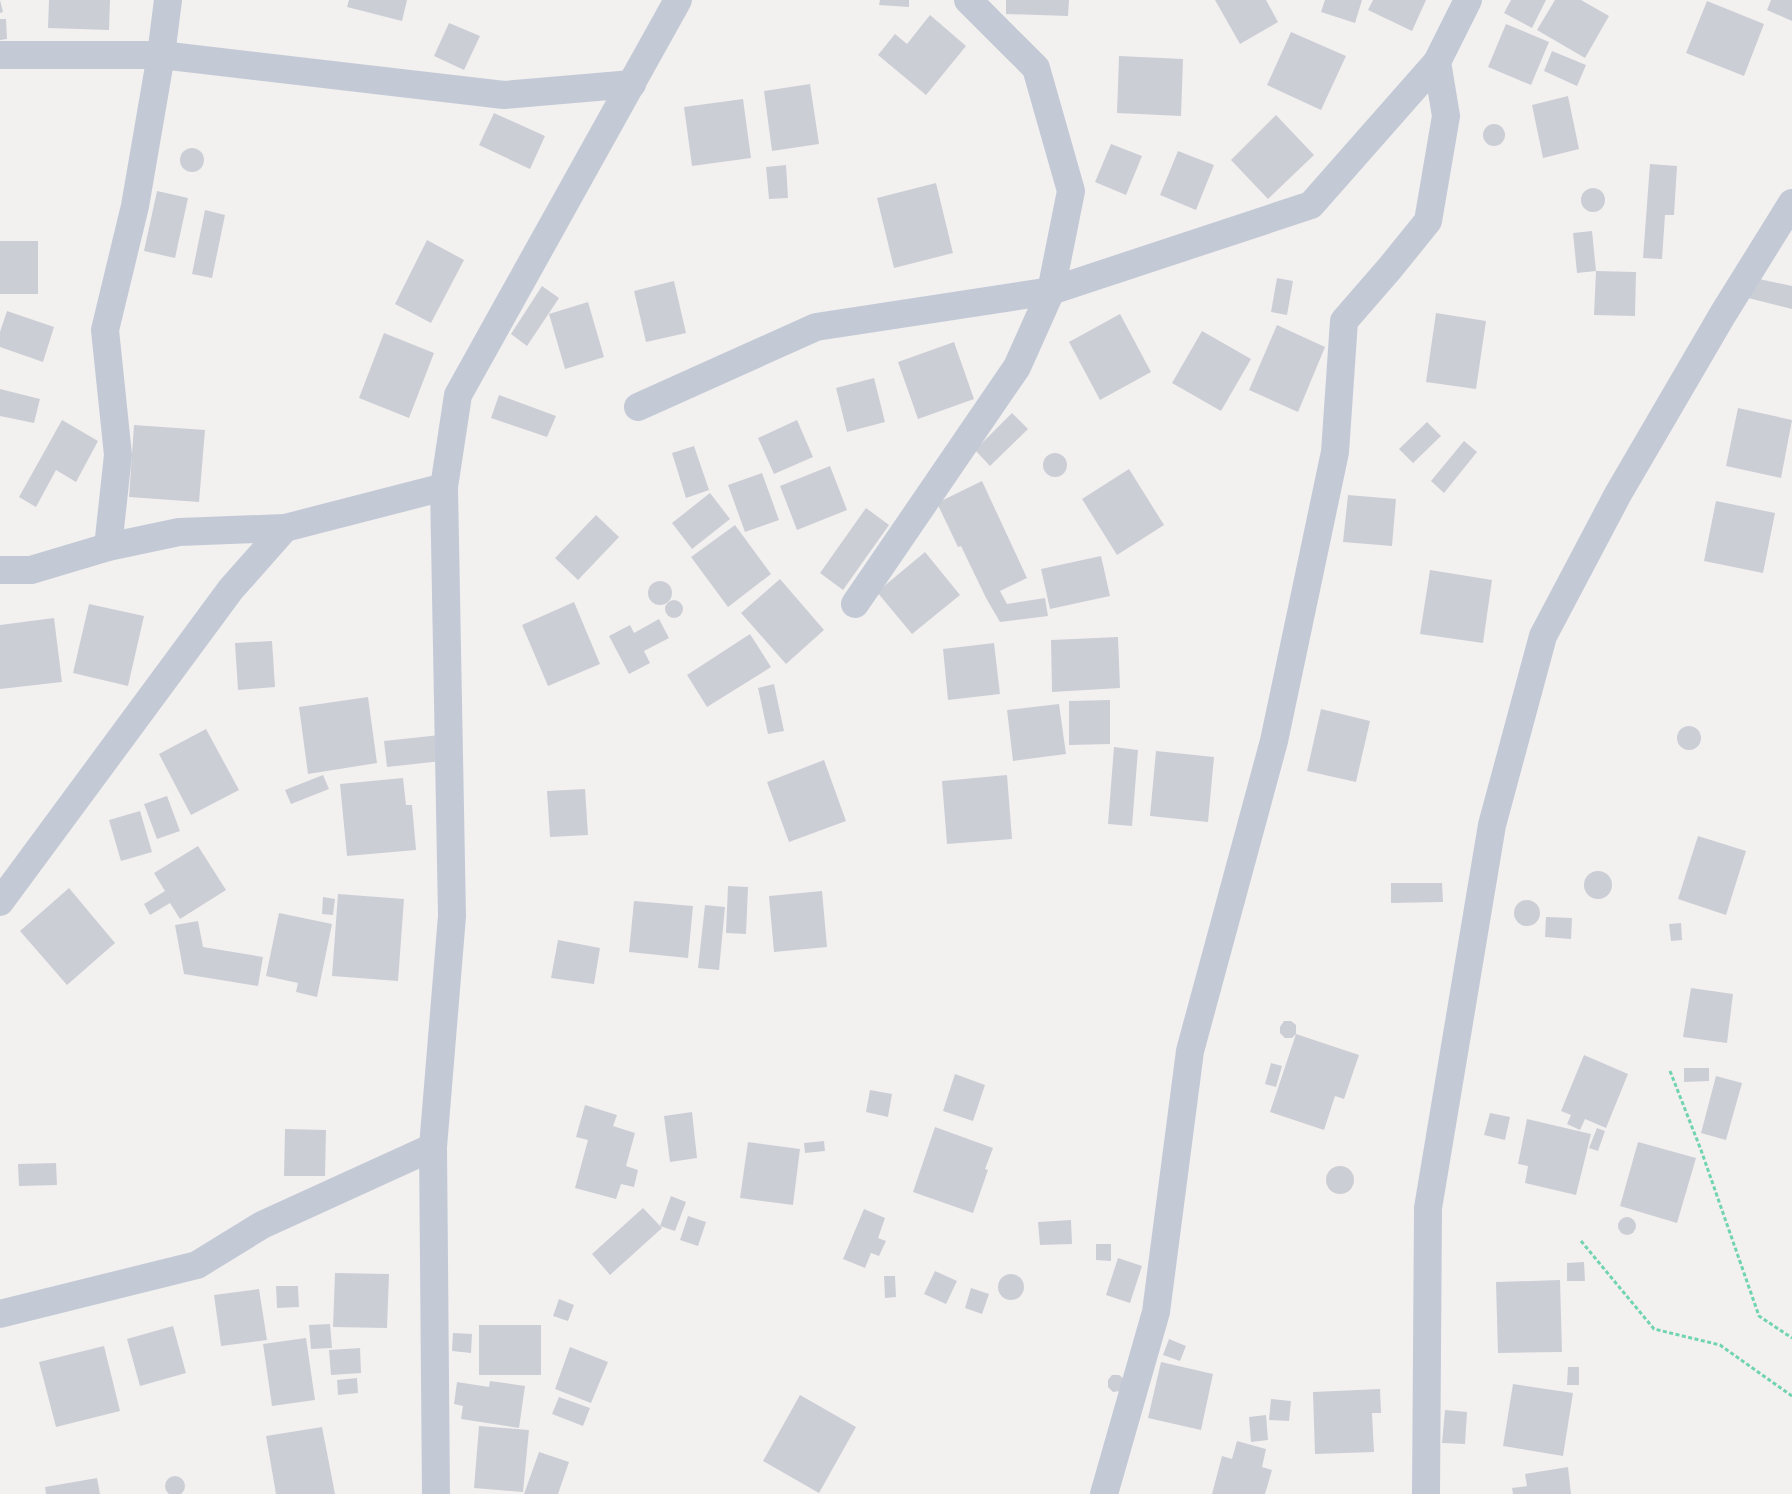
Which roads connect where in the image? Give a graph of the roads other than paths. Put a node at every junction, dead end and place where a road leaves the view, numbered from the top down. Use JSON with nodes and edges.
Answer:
{"nodes":[{"id":1,"x":168,"y":0,"type":"edge"},
{"id":2,"x":678,"y":0,"type":"edge"},
{"id":3,"x":968,"y":0,"type":"edge"},
{"id":4,"x":1468,"y":0,"type":"edge"},
{"id":5,"x":0,"y":55,"type":"edge"},
{"id":6,"x":161,"y":55,"type":"junction"},
{"id":7,"x":1437,"y":62,"type":"junction"},
{"id":8,"x":632,"y":84,"type":"junction"},
{"id":9,"x":1792,"y":203,"type":"edge"},
{"id":10,"x":1051,"y":292,"type":"junction"},
{"id":11,"x":638,"y":408,"type":"dead end"},
{"id":12,"x":444,"y":487,"type":"junction"},
{"id":13,"x":285,"y":528,"type":"junction"},
{"id":14,"x":108,"y":547,"type":"junction"},
{"id":15,"x":0,"y":570,"type":"edge"},
{"id":16,"x":855,"y":604,"type":"dead end"},
{"id":17,"x":0,"y":902,"type":"edge"},
{"id":18,"x":433,"y":1147,"type":"junction"},
{"id":19,"x":0,"y":1314,"type":"edge"},
{"id":20,"x":436,"y":1494,"type":"edge"},
{"id":21,"x":1104,"y":1494,"type":"edge"},
{"id":22,"x":1426,"y":1494,"type":"edge"}],
"edges":[{"from":1,"to":6,"type":"street"},
{"from":2,"to":8,"type":"street"},
{"from":3,"to":10,"type":"street"},
{"from":4,"to":7,"type":"street"},
{"from":5,"to":6,"type":"street"},
{"from":6,"to":8,"type":"street"},
{"from":6,"to":14,"type":"street"},
{"from":7,"to":10,"type":"street"},
{"from":7,"to":21,"type":"street"},
{"from":8,"to":12,"type":"street"},
{"from":9,"to":22,"type":"street"},
{"from":10,"to":11,"type":"street"},
{"from":10,"to":16,"type":"street"},
{"from":12,"to":13,"type":"street"},
{"from":12,"to":18,"type":"street"},
{"from":13,"to":14,"type":"street"},
{"from":13,"to":17,"type":"street"},
{"from":14,"to":15,"type":"street"},
{"from":18,"to":19,"type":"street"},
{"from":18,"to":20,"type":"street"}]}
